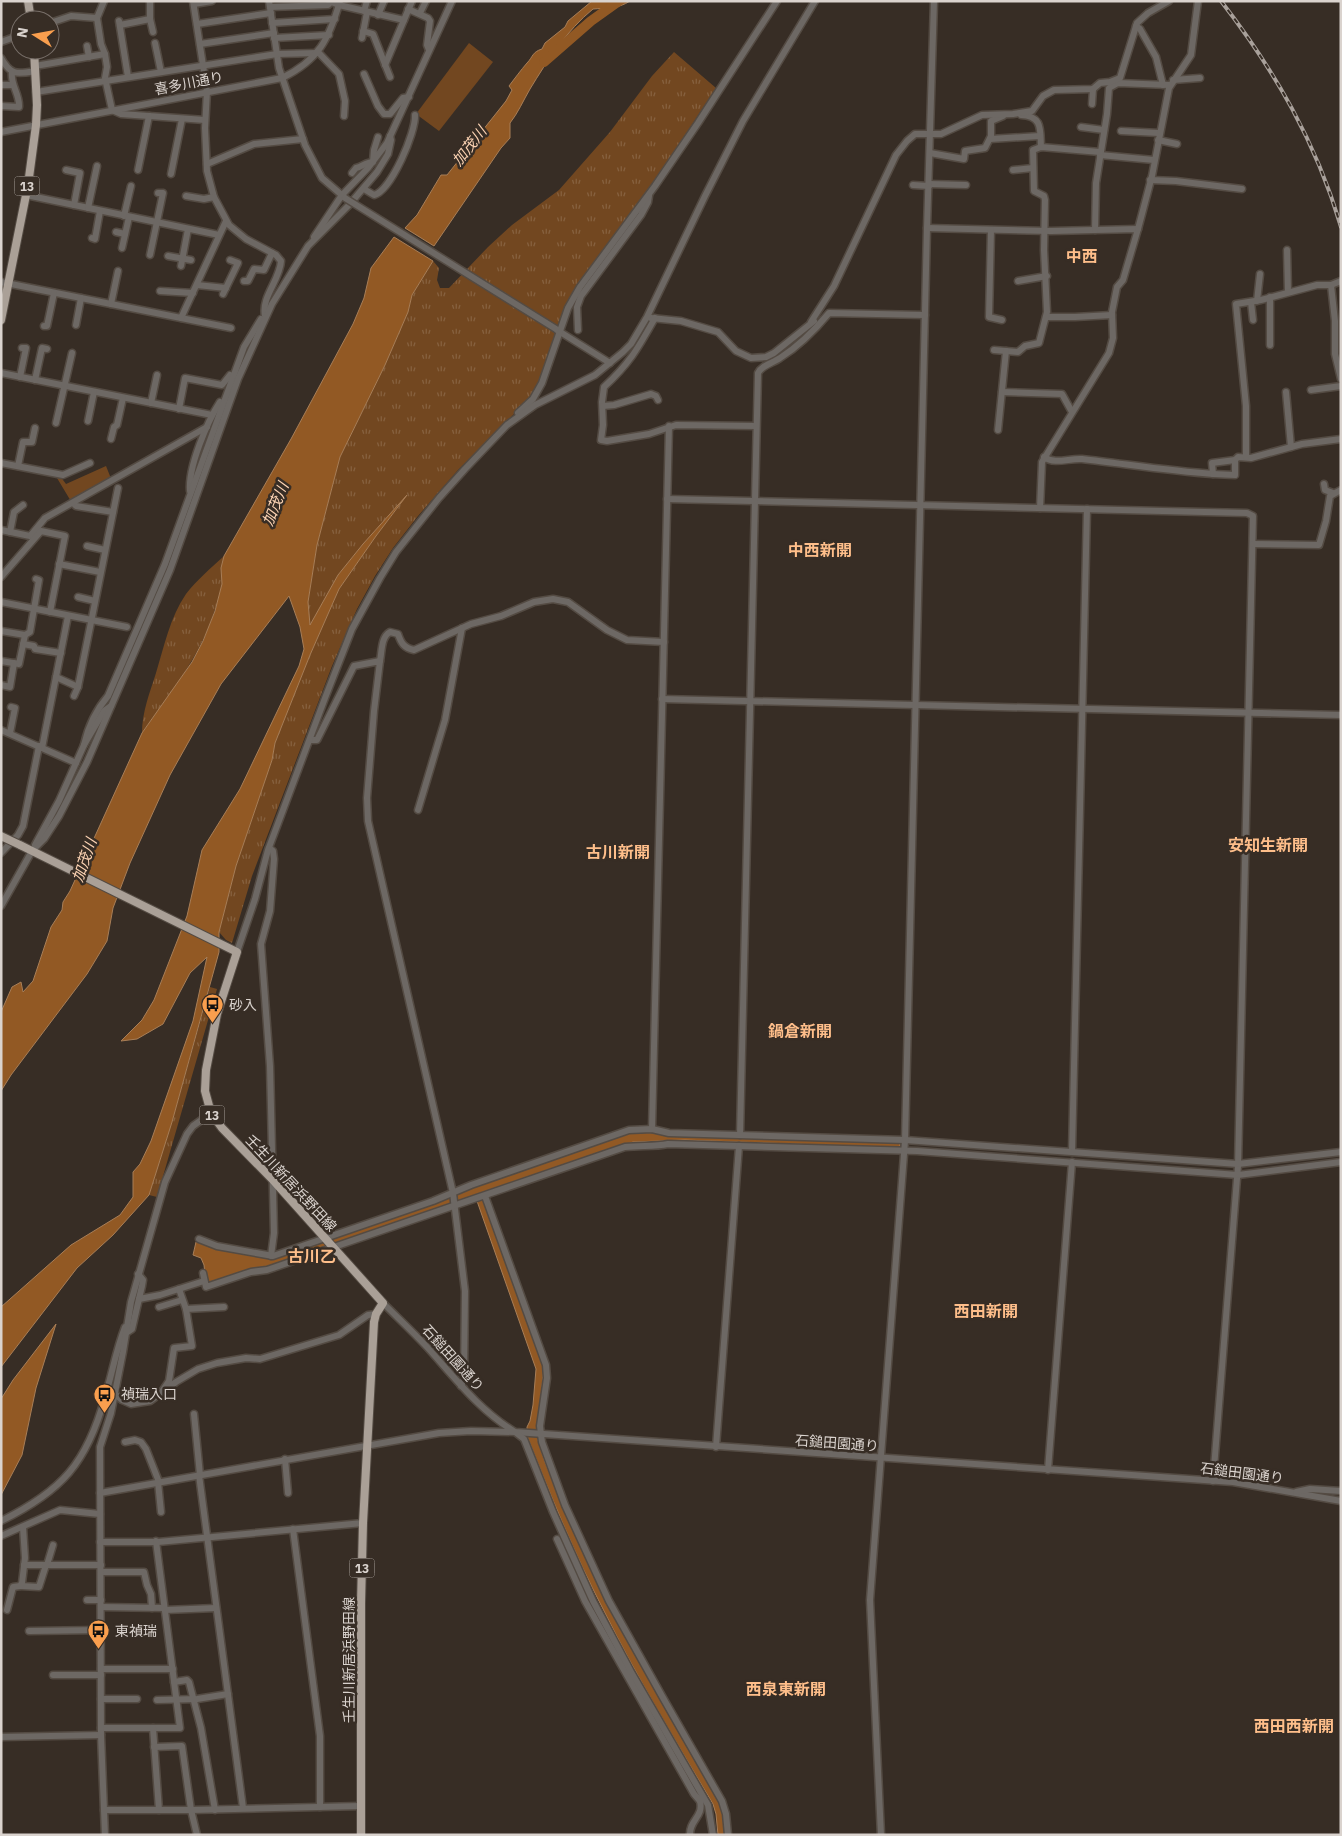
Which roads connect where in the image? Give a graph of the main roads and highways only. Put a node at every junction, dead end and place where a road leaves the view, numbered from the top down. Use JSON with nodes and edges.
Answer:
{"nodes":[{"id":1,"x":35,"y":60,"type":"edge"},
{"id":2,"x":5,"y":283,"type":"edge"},
{"id":3,"x":1,"y":320,"type":"edge"},
{"id":4,"x":1,"y":836,"type":"edge"},
{"id":5,"x":361,"y":1835,"type":"edge"}],
"edges":[{"from":1,"to":2,"type":"main road","number":"13"},
{"from":2,"to":3,"type":"main road","number":"13"},
{"from":4,"to":5,"type":"main road","name":"壬生川新居浜野田線","number":"13","bridge":true}]}
